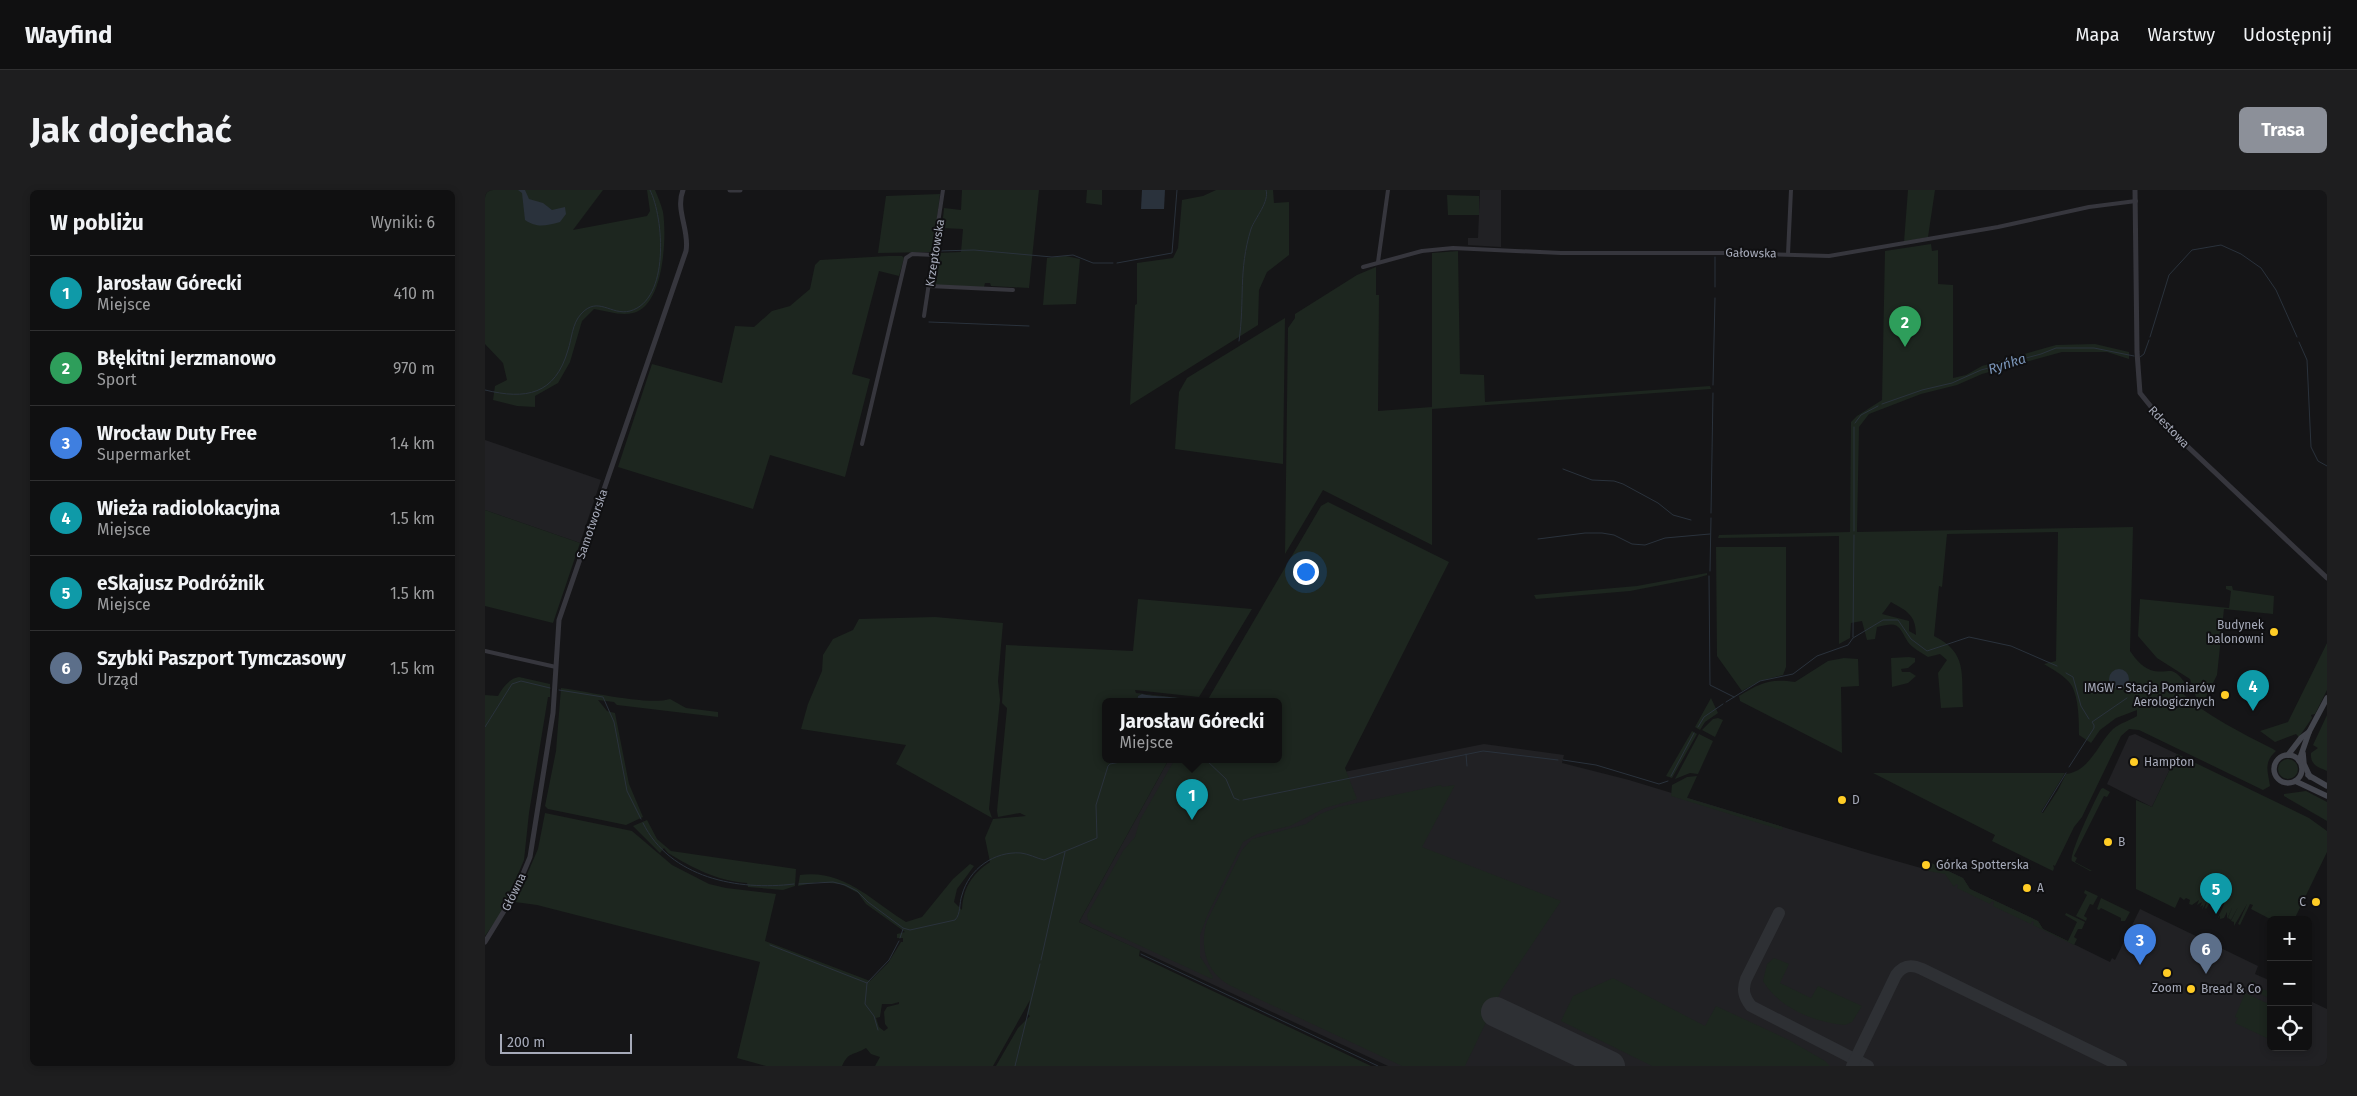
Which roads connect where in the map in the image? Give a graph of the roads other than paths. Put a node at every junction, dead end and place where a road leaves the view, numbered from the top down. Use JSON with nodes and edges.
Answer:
{"nodes":[{"id":1,"x":683,"y":190,"type":"edge"},
{"id":2,"x":730,"y":190,"type":"edge"},
{"id":3,"x":740,"y":190,"type":"edge"},
{"id":4,"x":943,"y":190,"type":"edge"},
{"id":5,"x":1388,"y":190,"type":"edge"},
{"id":6,"x":1791,"y":190,"type":"edge"},
{"id":7,"x":2135,"y":190,"type":"edge"},
{"id":8,"x":2136,"y":201,"type":"junction"},
{"id":9,"x":1788,"y":254,"type":"junction"},
{"id":10,"x":935,"y":255,"type":"junction"},
{"id":11,"x":1378,"y":262,"type":"junction"},
{"id":12,"x":1363,"y":267,"type":"dead end"},
{"id":13,"x":929,"y":286,"type":"junction"},
{"id":14,"x":1013,"y":290,"type":"dead end"},
{"id":15,"x":924,"y":316,"type":"dead end"},
{"id":16,"x":862,"y":444,"type":"dead end"},
{"id":17,"x":2327,"y":578,"type":"edge"},
{"id":18,"x":485,"y":651,"type":"edge"},
{"id":19,"x":556,"y":667,"type":"junction"},
{"id":20,"x":2327,"y":698,"type":"edge"},
{"id":21,"x":2309,"y":732,"type":"junction"},
{"id":22,"x":2303,"y":747,"type":"junction"},
{"id":23,"x":2287,"y":755,"type":"junction"},
{"id":24,"x":2299,"y":761,"type":"junction"},
{"id":25,"x":2302,"y":771,"type":"junction"},
{"id":26,"x":2310,"y":777,"type":"junction"},
{"id":27,"x":2295,"y":781,"type":"junction"},
{"id":28,"x":2327,"y":786,"type":"edge"},
{"id":29,"x":2327,"y":796,"type":"edge"},
{"id":30,"x":527,"y":867,"type":"joint"},
{"id":31,"x":485,"y":942,"type":"edge"}],
"edges":[{"from":1,"to":19,"type":"street","name":"Samotworska"},
{"from":2,"to":3,"type":"street"},
{"from":4,"to":10,"type":"street","name":"Krzeptowska"},
{"from":5,"to":11,"type":"street"},
{"from":6,"to":9,"type":"street"},
{"from":7,"to":8,"type":"street","name":"Rdestowa"},
{"from":8,"to":9,"type":"street","name":"Gałowska"},
{"from":8,"to":17,"type":"street","name":"Rdestowa"},
{"from":9,"to":11,"type":"street","name":"Gałowska"},
{"from":10,"to":13,"type":"street","name":"Krzeptowska"},
{"from":10,"to":16,"type":"street"},
{"from":11,"to":12,"type":"street","name":"Gałowska"},
{"from":13,"to":14,"type":"street"},
{"from":13,"to":15,"type":"street","name":"Krzeptowska"},
{"from":18,"to":19,"type":"street"},
{"from":19,"to":30,"type":"street","name":"Samotworska"},
{"from":20,"to":21,"type":"main road"},
{"from":21,"to":22,"type":"main road"},
{"from":21,"to":23,"type":"main road"},
{"from":22,"to":24,"type":"main road"},
{"from":22,"to":26,"type":"main road"},
{"from":23,"to":24,"type":"main road"},
{"from":23,"to":27,"type":"main road"},
{"from":24,"to":25,"type":"main road"},
{"from":25,"to":26,"type":"main road"},
{"from":25,"to":27,"type":"main road"},
{"from":26,"to":28,"type":"main road"},
{"from":27,"to":29,"type":"main road"},
{"from":30,"to":31,"type":"street","name":"Główna"}]}
